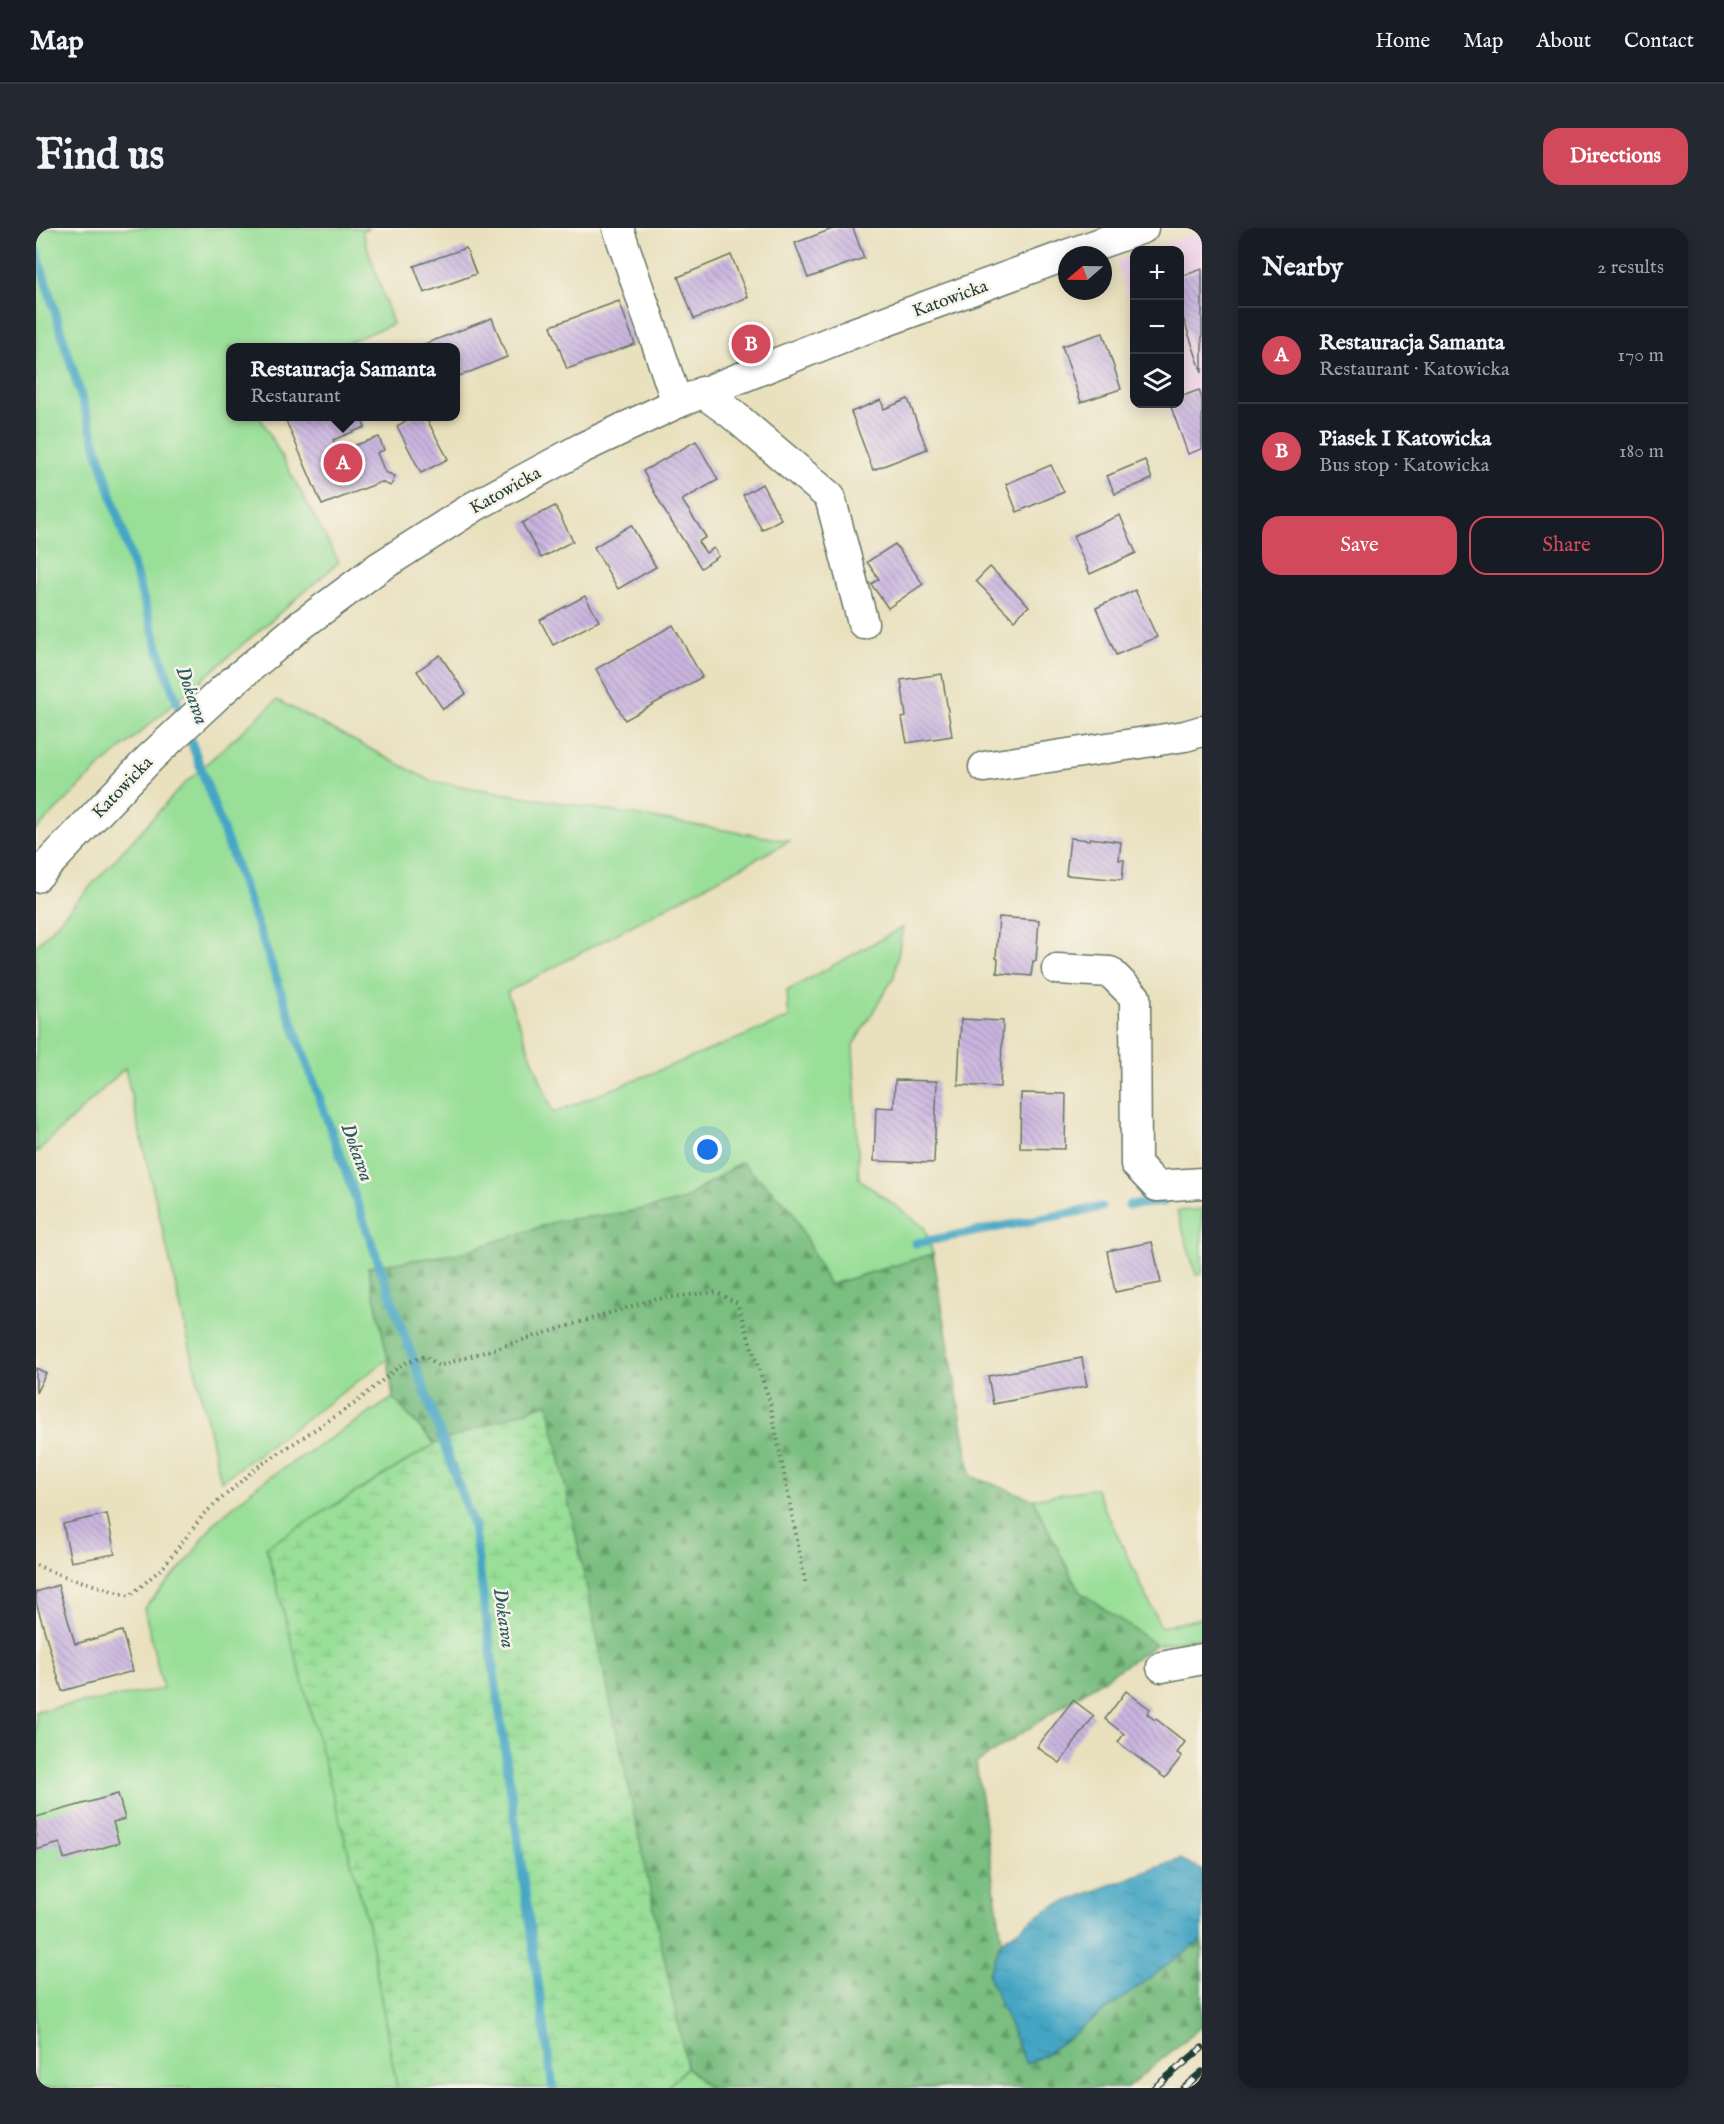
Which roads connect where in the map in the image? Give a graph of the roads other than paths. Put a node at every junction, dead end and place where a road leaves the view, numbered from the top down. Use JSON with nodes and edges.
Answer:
{"nodes":[{"id":1,"x":618,"y":228,"type":"edge"},
{"id":2,"x":1143,"y":228,"type":"edge"},
{"id":3,"x":1092,"y":246,"type":"edge"},
{"id":4,"x":1058,"y":258,"type":"edge"},
{"id":5,"x":689,"y":397,"type":"junction"},
{"id":6,"x":863,"y":624,"type":"dead end"},
{"id":7,"x":1202,"y":731,"type":"edge"},
{"id":8,"x":984,"y":767,"type":"dead end"},
{"id":9,"x":36,"y":877,"type":"edge"},
{"id":10,"x":1057,"y":969,"type":"dead end"},
{"id":11,"x":1202,"y":1183,"type":"edge"},
{"id":12,"x":1202,"y":1659,"type":"edge"},
{"id":13,"x":1162,"y":1667,"type":"dead end"}],
"edges":[{"from":1,"to":5,"type":"street"},
{"from":2,"to":3,"type":"street","name":"Katowicka"},
{"from":4,"to":5,"type":"street","name":"Katowicka"},
{"from":5,"to":6,"type":"street"},
{"from":5,"to":9,"type":"street","name":"Katowicka"},
{"from":7,"to":8,"type":"street"},
{"from":10,"to":11,"type":"street"},
{"from":12,"to":13,"type":"street"}]}
